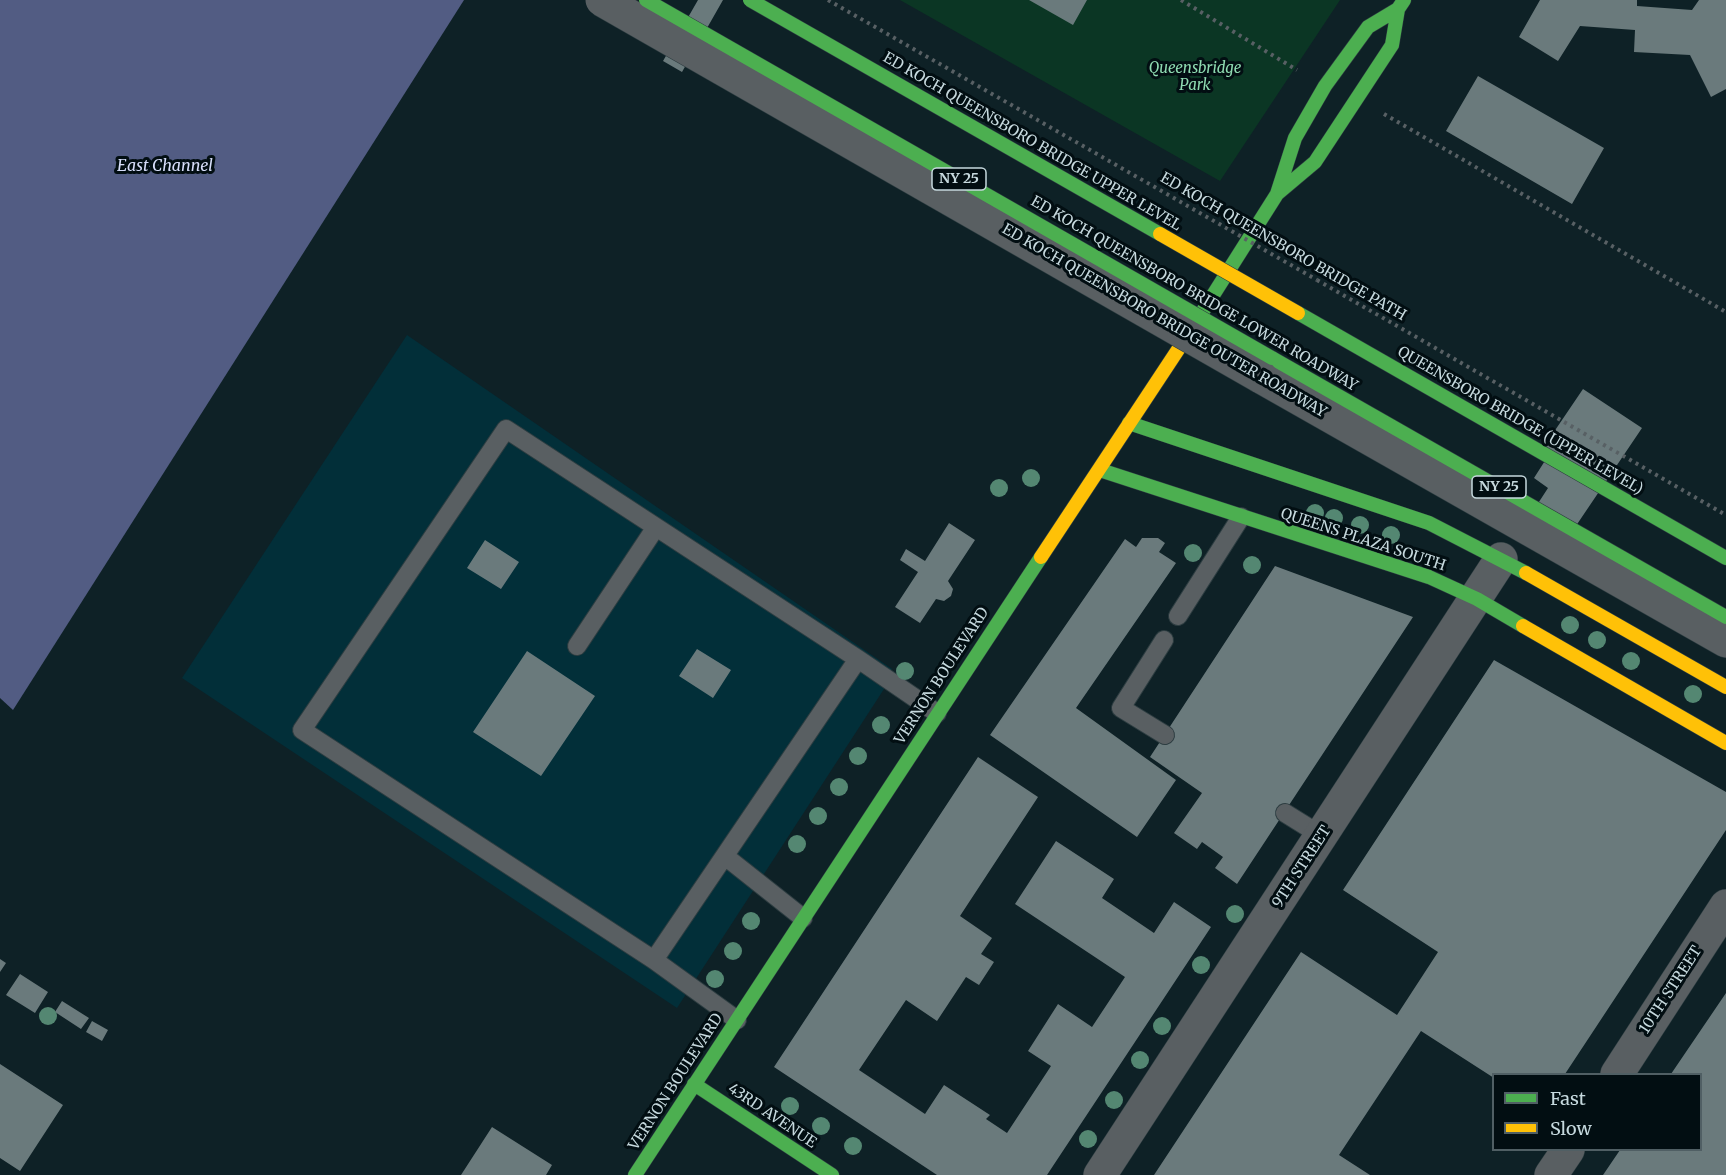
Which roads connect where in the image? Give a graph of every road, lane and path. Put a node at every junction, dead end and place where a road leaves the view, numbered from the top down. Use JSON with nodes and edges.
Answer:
{"nodes":[{"id":1,"x":602,"y":0,"type":"edge"},
{"id":2,"x":646,"y":0,"type":"edge"},
{"id":3,"x":750,"y":0,"type":"edge"},
{"id":4,"x":828,"y":0,"type":"edge"},
{"id":5,"x":1181,"y":0,"type":"edge"},
{"id":6,"x":1401,"y":4,"type":"edge"},
{"id":7,"x":1304,"y":75,"type":"dead end"},
{"id":8,"x":1387,"y":116,"type":"dead end"},
{"id":9,"x":1277,"y":194,"type":"junction"},
{"id":10,"x":1224,"y":250,"type":"dead end"},
{"id":11,"x":1244,"y":262,"type":"dead end"},
{"id":12,"x":1197,"y":296,"type":"dead end"},
{"id":13,"x":1218,"y":308,"type":"dead end"},
{"id":14,"x":1726,"y":312,"type":"edge"},
{"id":15,"x":1298,"y":313,"type":"joint"},
{"id":16,"x":1129,"y":423,"type":"junction"},
{"id":17,"x":1100,"y":470,"type":"junction"},
{"id":18,"x":1529,"y":488,"type":"dead end"},
{"id":19,"x":1726,"y":515,"type":"edge"},
{"id":20,"x":1241,"y":517,"type":"junction"},
{"id":21,"x":656,"y":527,"type":"junction"},
{"id":22,"x":1726,"y":558,"type":"edge"},
{"id":23,"x":1501,"y":559,"type":"junction"},
{"id":24,"x":1477,"y":599,"type":"junction"},
{"id":25,"x":1726,"y":602,"type":"edge"},
{"id":26,"x":1178,"y":616,"type":"dead end"},
{"id":27,"x":1726,"y":617,"type":"edge"},
{"id":28,"x":1164,"y":640,"type":"dead end"},
{"id":29,"x":1726,"y":641,"type":"edge"},
{"id":30,"x":577,"y":646,"type":"dead end"},
{"id":31,"x":858,"y":659,"type":"junction"},
{"id":32,"x":1726,"y":687,"type":"edge"},
{"id":33,"x":937,"y":713,"type":"junction"},
{"id":34,"x":1165,"y":735,"type":"dead end"},
{"id":35,"x":1726,"y":743,"type":"edge"},
{"id":36,"x":1286,"y":813,"type":"dead end"},
{"id":37,"x":1323,"y":836,"type":"junction"},
{"id":38,"x":726,"y":857,"type":"junction"},
{"id":39,"x":1726,"y":906,"type":"edge"},
{"id":40,"x":803,"y":918,"type":"junction"},
{"id":41,"x":654,"y":960,"type":"junction"},
{"id":42,"x":737,"y":1020,"type":"junction"},
{"id":43,"x":1618,"y":1073,"type":"edge"},
{"id":44,"x":694,"y":1084,"type":"junction"},
{"id":45,"x":1567,"y":1151,"type":"edge"},
{"id":46,"x":635,"y":1175,"type":"edge"},
{"id":47,"x":832,"y":1175,"type":"edge"},
{"id":48,"x":1100,"y":1175,"type":"edge"},
{"id":49,"x":1551,"y":1175,"type":"edge"}],
"edges":[{"from":1,"to":29,"type":"street","name":"ED KOCH QUEENSBORO BRIDGE OUTER ROADWAY","bridge":true},
{"from":2,"to":27,"type":"main road","name":"ED KOCH QUEENSBORO BRIDGE LOWER ROADWAY","number":"NY 25","bridge":true},
{"from":3,"to":15,"type":"main road","name":"ED KOCH QUEENSBORO BRIDGE UPPER LEVEL","bridge":true},
{"from":4,"to":19,"type":"path","name":"ED KOCH QUEENSBORO BRIDGE PATH","bridge":true},
{"from":5,"to":7,"type":"path"},
{"from":6,"to":9,"type":"main road","name":"VERNON BOULEVARD"},
{"from":6,"to":9,"type":"main road","name":"VERNON BOULEVARD"},
{"from":8,"to":14,"type":"path"},
{"from":9,"to":16,"type":"main road","name":"VERNON BOULEVARD"},
{"from":10,"to":11,"type":"main road"},
{"from":12,"to":13,"type":"main road"},
{"from":15,"to":22,"type":"main road","name":"QUEENSBORO BRIDGE (UPPER LEVEL)"},
{"from":16,"to":17,"type":"main road","name":"VERNON BOULEVARD"},
{"from":16,"to":23,"type":"main road"},
{"from":17,"to":20,"type":"main road","name":"QUEENS PLAZA SOUTH"},
{"from":17,"to":33,"type":"main road","name":"VERNON BOULEVARD"},
{"from":18,"to":25,"type":"main road"},
{"from":20,"to":24,"type":"main road","name":"QUEENS PLAZA SOUTH"},
{"from":20,"to":26,"type":"lane"},
{"from":21,"to":30,"type":"lane"},
{"from":21,"to":31,"type":"lane"},
{"from":21,"to":41,"type":"lane"},
{"from":23,"to":24,"type":"street","name":"9TH STREET"},
{"from":23,"to":32,"type":"main road"},
{"from":24,"to":35,"type":"main road","name":"QUEENS PLAZA SOUTH"},
{"from":24,"to":37,"type":"street","name":"9TH STREET"},
{"from":28,"to":34,"type":"lane"},
{"from":31,"to":33,"type":"lane"},
{"from":31,"to":38,"type":"lane"},
{"from":33,"to":40,"type":"main road","name":"VERNON BOULEVARD"},
{"from":36,"to":37,"type":"lane"},
{"from":37,"to":48,"type":"street","name":"9TH STREET"},
{"from":38,"to":40,"type":"lane"},
{"from":38,"to":41,"type":"lane"},
{"from":39,"to":43,"type":"street","name":"10TH STREET"},
{"from":40,"to":42,"type":"main road","name":"VERNON BOULEVARD"},
{"from":41,"to":42,"type":"lane"},
{"from":42,"to":44,"type":"main road","name":"VERNON BOULEVARD"},
{"from":44,"to":46,"type":"main road","name":"VERNON BOULEVARD"},
{"from":44,"to":47,"type":"main road","name":"43RD AVENUE"},
{"from":45,"to":49,"type":"street"}]}
